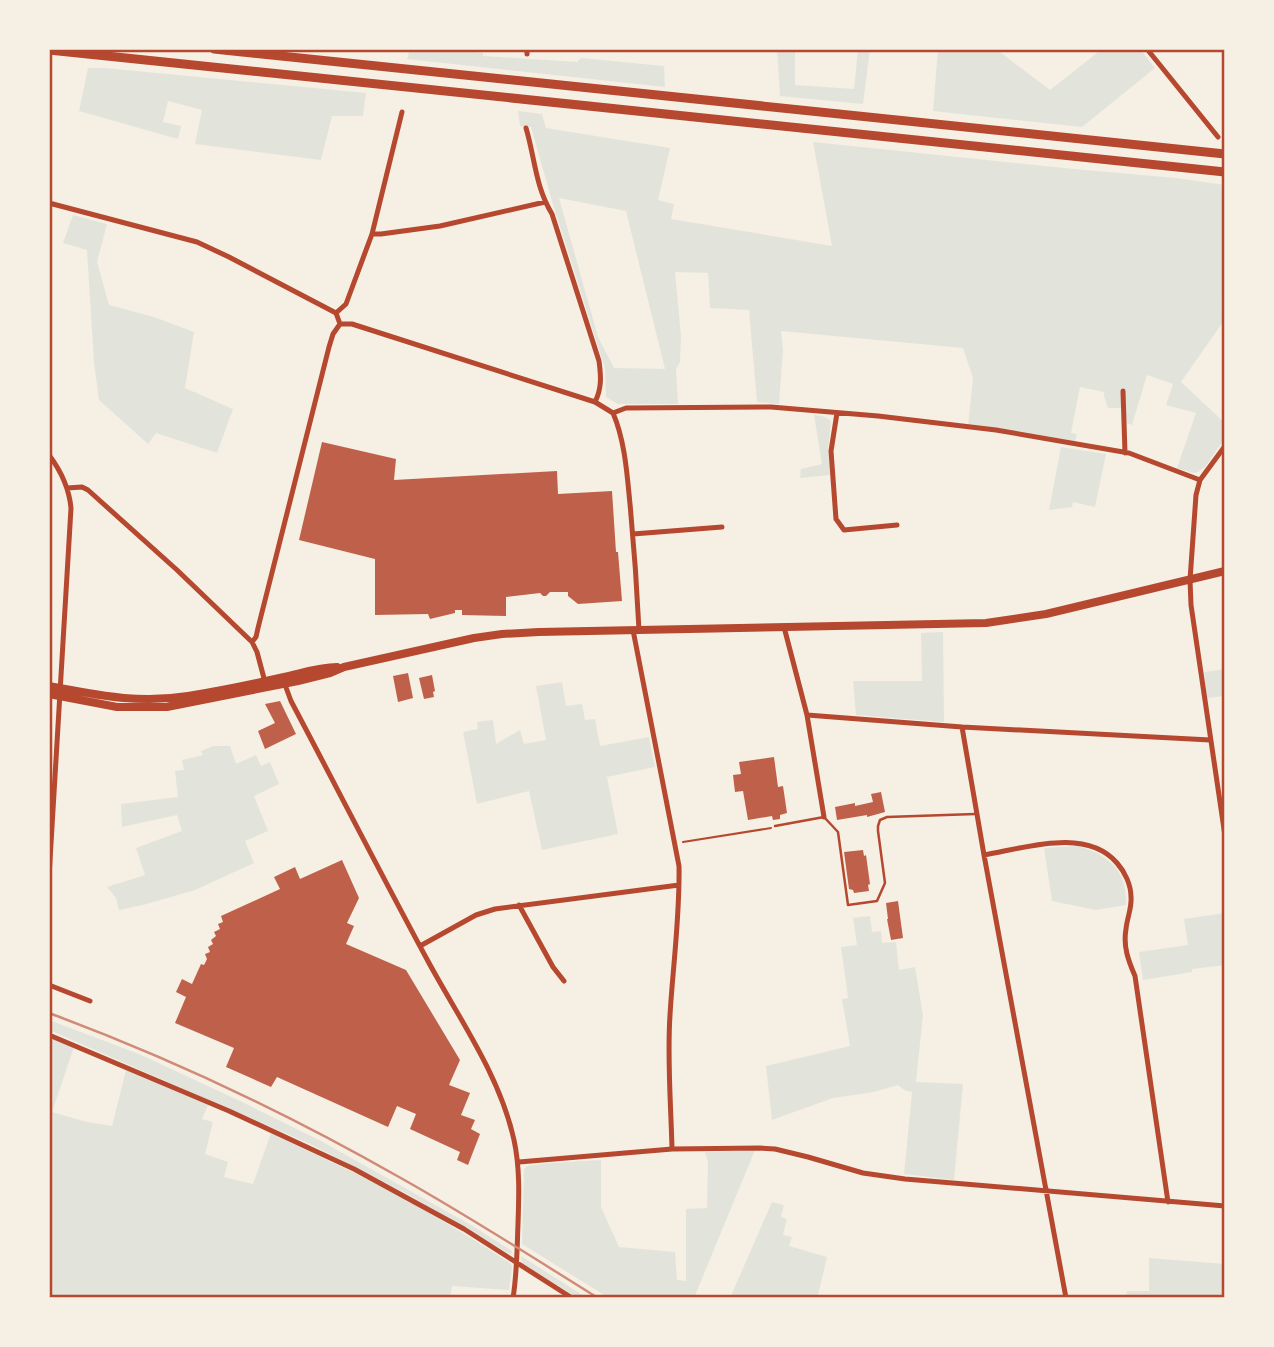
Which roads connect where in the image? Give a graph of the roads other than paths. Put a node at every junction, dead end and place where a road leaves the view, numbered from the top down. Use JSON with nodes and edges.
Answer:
{"nodes":[{"id":1,"x":214,"y":49,"type":"edge"},
{"id":2,"x":1147,"y":49,"type":"edge"},
{"id":3,"x":49,"y":50,"type":"edge"},
{"id":4,"x":402,"y":112,"type":"dead end"},
{"id":5,"x":526,"y":128,"type":"dead end"},
{"id":6,"x":1218,"y":137,"type":"dead end"},
{"id":7,"x":1225,"y":154,"type":"edge"},
{"id":8,"x":1225,"y":172,"type":"edge"},
{"id":9,"x":545,"y":202,"type":"junction"},
{"id":10,"x":49,"y":203,"type":"edge"},
{"id":11,"x":372,"y":234,"type":"junction"},
{"id":12,"x":336,"y":313,"type":"junction"},
{"id":13,"x":340,"y":324,"type":"junction"},
{"id":14,"x":1123,"y":391,"type":"dead end"},
{"id":15,"x":595,"y":402,"type":"junction"},
{"id":16,"x":613,"y":413,"type":"junction"},
{"id":17,"x":837,"y":413,"type":"junction"},
{"id":18,"x":1225,"y":446,"type":"edge"},
{"id":19,"x":1125,"y":453,"type":"junction"},
{"id":20,"x":49,"y":455,"type":"edge"},
{"id":21,"x":1199,"y":480,"type":"junction"},
{"id":22,"x":68,"y":488,"type":"junction"},
{"id":23,"x":897,"y":525,"type":"dead end"},
{"id":24,"x":722,"y":527,"type":"dead end"},
{"id":25,"x":633,"y":534,"type":"junction"},
{"id":26,"x":1225,"y":571,"type":"edge"},
{"id":27,"x":1190,"y":580,"type":"junction"},
{"id":28,"x":783,"y":627,"type":"junction"},
{"id":29,"x":636,"y":630,"type":"junction"},
{"id":30,"x":252,"y":642,"type":"junction"},
{"id":31,"x":284,"y":680,"type":"junction"},
{"id":32,"x":266,"y":685,"type":"junction"},
{"id":33,"x":49,"y":686,"type":"edge"},
{"id":34,"x":60,"y":692,"type":"junction"},
{"id":35,"x":49,"y":694,"type":"edge"},
{"id":36,"x":807,"y":715,"type":"junction"},
{"id":37,"x":961,"y":727,"type":"junction"},
{"id":38,"x":1210,"y":740,"type":"junction"},
{"id":39,"x":977,"y":814,"type":"junction"},
{"id":40,"x":824,"y":817,"type":"junction"},
{"id":41,"x":775,"y":826,"type":"road end"},
{"id":42,"x":1225,"y":836,"type":"edge"},
{"id":43,"x":984,"y":855,"type":"junction"},
{"id":44,"x":49,"y":877,"type":"edge"},
{"id":45,"x":680,"y":885,"type":"junction"},
{"id":46,"x":519,"y":905,"type":"junction"},
{"id":47,"x":420,"y":946,"type":"junction"},
{"id":48,"x":565,"y":981,"type":"dead end"},
{"id":49,"x":49,"y":985,"type":"edge"},
{"id":50,"x":90,"y":1001,"type":"dead end"},
{"id":51,"x":49,"y":1035,"type":"edge"},
{"id":52,"x":672,"y":1149,"type":"junction"},
{"id":53,"x":519,"y":1162,"type":"junction"},
{"id":54,"x":1047,"y":1192,"type":"junction"},
{"id":55,"x":1168,"y":1202,"type":"junction"},
{"id":56,"x":1225,"y":1206,"type":"edge"},
{"id":57,"x":517,"y":1263,"type":"junction"},
{"id":58,"x":513,"y":1298,"type":"edge"},
{"id":59,"x":572,"y":1298,"type":"edge"},
{"id":60,"x":1066,"y":1298,"type":"edge"}],
"edges":[{"from":1,"to":7,"type":"highway"},
{"from":2,"to":6,"type":"street"},
{"from":3,"to":8,"type":"highway"},
{"from":4,"to":11,"type":"street"},
{"from":5,"to":9,"type":"street"},
{"from":9,"to":11,"type":"street"},
{"from":9,"to":15,"type":"street"},
{"from":10,"to":12,"type":"street"},
{"from":11,"to":12,"type":"street"},
{"from":12,"to":13,"type":"street"},
{"from":13,"to":15,"type":"street"},
{"from":13,"to":30,"type":"street"},
{"from":14,"to":19,"type":"street"},
{"from":15,"to":16,"type":"street"},
{"from":16,"to":17,"type":"street"},
{"from":16,"to":25,"type":"street"},
{"from":17,"to":19,"type":"street"},
{"from":17,"to":23,"type":"street"},
{"from":18,"to":21,"type":"street"},
{"from":19,"to":21,"type":"street"},
{"from":20,"to":22,"type":"street"},
{"from":21,"to":27,"type":"street"},
{"from":22,"to":30,"type":"street"},
{"from":22,"to":34,"type":"street"},
{"from":24,"to":25,"type":"street"},
{"from":25,"to":29,"type":"street"},
{"from":26,"to":27,"type":"main road"},
{"from":27,"to":28,"type":"main road"},
{"from":27,"to":38,"type":"street"},
{"from":28,"to":29,"type":"main road"},
{"from":28,"to":36,"type":"street"},
{"from":29,"to":31,"type":"main road"},
{"from":29,"to":45,"type":"street"},
{"from":30,"to":32,"type":"street"},
{"from":31,"to":32,"type":"main road"},
{"from":31,"to":47,"type":"street"},
{"from":32,"to":34,"type":"main road"},
{"from":33,"to":34,"type":"main road"},
{"from":34,"to":35,"type":"main road"},
{"from":34,"to":44,"type":"street"},
{"from":36,"to":37,"type":"street"},
{"from":36,"to":40,"type":"street"},
{"from":37,"to":38,"type":"street"},
{"from":37,"to":39,"type":"street"},
{"from":38,"to":42,"type":"street"},
{"from":39,"to":40,"type":"lane"},
{"from":39,"to":43,"type":"street"},
{"from":40,"to":41,"type":"lane"},
{"from":43,"to":54,"type":"street"},
{"from":43,"to":55,"type":"street"},
{"from":45,"to":46,"type":"street"},
{"from":45,"to":52,"type":"street"},
{"from":46,"to":47,"type":"street"},
{"from":46,"to":48,"type":"street"},
{"from":47,"to":53,"type":"street"},
{"from":49,"to":50,"type":"street"},
{"from":51,"to":57,"type":"street"},
{"from":52,"to":53,"type":"street"},
{"from":52,"to":54,"type":"street"},
{"from":53,"to":57,"type":"street"},
{"from":54,"to":55,"type":"street"},
{"from":54,"to":60,"type":"street"},
{"from":55,"to":56,"type":"street"},
{"from":57,"to":58,"type":"street"},
{"from":57,"to":59,"type":"street"}]}
